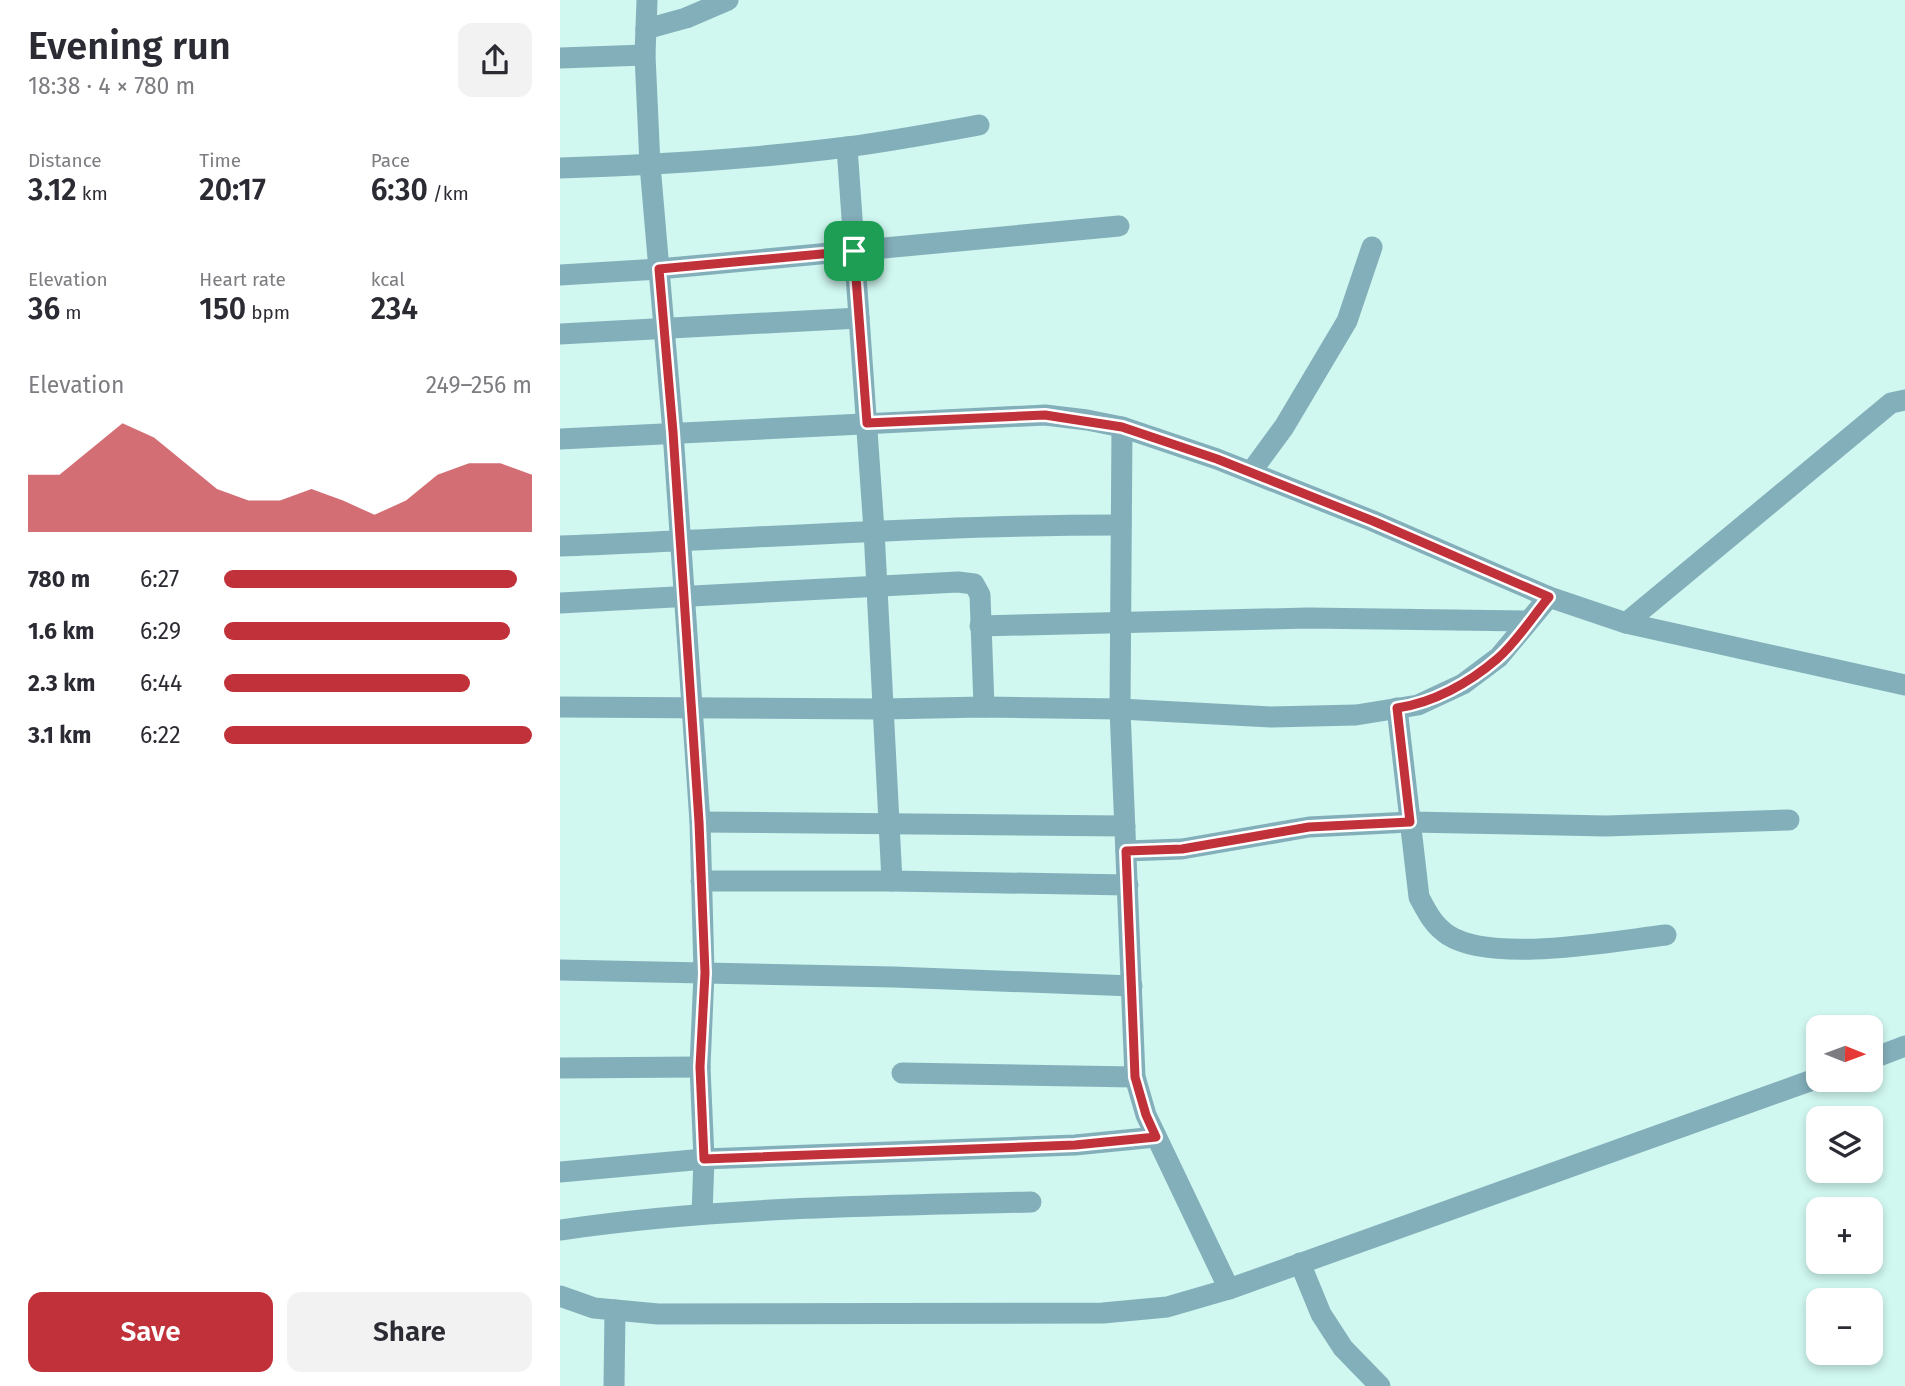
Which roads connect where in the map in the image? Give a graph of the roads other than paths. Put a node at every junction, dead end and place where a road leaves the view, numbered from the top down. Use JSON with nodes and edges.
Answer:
{"nodes":[{"id":1,"x":646,"y":0,"type":"edge"},
{"id":2,"x":728,"y":0,"type":"edge"},
{"id":3,"x":646,"y":29,"type":"junction"},
{"id":4,"x":645,"y":55,"type":"junction"},
{"id":5,"x":560,"y":58,"type":"edge"},
{"id":6,"x":979,"y":125,"type":"dead end"},
{"id":7,"x":848,"y":147,"type":"junction"},
{"id":8,"x":650,"y":165,"type":"junction"},
{"id":9,"x":560,"y":168,"type":"edge"},
{"id":10,"x":1119,"y":226,"type":"dead end"},
{"id":11,"x":1372,"y":247,"type":"dead end"},
{"id":12,"x":854,"y":251,"type":"junction"},
{"id":13,"x":659,"y":269,"type":"junction"},
{"id":14,"x":560,"y":275,"type":"edge"},
{"id":15,"x":859,"y":318,"type":"junction"},
{"id":16,"x":664,"y":328,"type":"junction"},
{"id":17,"x":560,"y":334,"type":"edge"},
{"id":18,"x":1905,"y":400,"type":"edge"},
{"id":19,"x":867,"y":423,"type":"junction"},
{"id":20,"x":1122,"y":427,"type":"junction"},
{"id":21,"x":673,"y":432,"type":"junction"},
{"id":22,"x":560,"y":439,"type":"edge"},
{"id":23,"x":1251,"y":472,"type":"junction"},
{"id":24,"x":1121,"y":526,"type":"junction"},
{"id":25,"x":874,"y":530,"type":"junction"},
{"id":26,"x":680,"y":541,"type":"junction"},
{"id":27,"x":560,"y":546,"type":"edge"},
{"id":28,"x":877,"y":586,"type":"junction"},
{"id":29,"x":684,"y":597,"type":"junction"},
{"id":30,"x":1549,"y":597,"type":"junction"},
{"id":31,"x":560,"y":603,"type":"edge"},
{"id":32,"x":1528,"y":621,"type":"junction"},
{"id":33,"x":1626,"y":623,"type":"junction"},
{"id":34,"x":1121,"y":624,"type":"junction"},
{"id":35,"x":980,"y":626,"type":"junction"},
{"id":36,"x":1905,"y":685,"type":"edge"},
{"id":37,"x":560,"y":707,"type":"edge"},
{"id":38,"x":691,"y":707,"type":"junction"},
{"id":39,"x":984,"y":707,"type":"junction"},
{"id":40,"x":1397,"y":708,"type":"junction"},
{"id":41,"x":883,"y":709,"type":"junction"},
{"id":42,"x":1120,"y":709,"type":"junction"},
{"id":43,"x":1789,"y":820,"type":"dead end"},
{"id":44,"x":699,"y":822,"type":"junction"},
{"id":45,"x":1410,"y":822,"type":"junction"},
{"id":46,"x":889,"y":825,"type":"junction"},
{"id":47,"x":1125,"y":826,"type":"junction"},
{"id":48,"x":1126,"y":851,"type":"junction"},
{"id":49,"x":701,"y":881,"type":"junction"},
{"id":50,"x":892,"y":881,"type":"junction"},
{"id":51,"x":1128,"y":885,"type":"junction"},
{"id":52,"x":1667,"y":935,"type":"dead end"},
{"id":53,"x":560,"y":970,"type":"edge"},
{"id":54,"x":705,"y":973,"type":"junction"},
{"id":55,"x":1132,"y":986,"type":"junction"},
{"id":56,"x":1905,"y":1046,"type":"edge"},
{"id":57,"x":1883,"y":1054,"type":"edge"},
{"id":58,"x":700,"y":1067,"type":"junction"},
{"id":59,"x":560,"y":1069,"type":"edge"},
{"id":60,"x":902,"y":1073,"type":"dead end"},
{"id":61,"x":1135,"y":1077,"type":"junction"},
{"id":62,"x":1806,"y":1082,"type":"edge"},
{"id":63,"x":1156,"y":1137,"type":"junction"},
{"id":64,"x":704,"y":1159,"type":"junction"},
{"id":65,"x":560,"y":1172,"type":"edge"},
{"id":66,"x":1031,"y":1202,"type":"dead end"},
{"id":67,"x":702,"y":1214,"type":"junction"},
{"id":68,"x":560,"y":1230,"type":"edge"},
{"id":69,"x":1300,"y":1263,"type":"junction"},
{"id":70,"x":1229,"y":1289,"type":"junction"},
{"id":71,"x":560,"y":1296,"type":"edge"},
{"id":72,"x":615,"y":1310,"type":"junction"},
{"id":73,"x":614,"y":1386,"type":"edge"},
{"id":74,"x":1380,"y":1386,"type":"edge"}],
"edges":[{"from":1,"to":3,"type":"street"},
{"from":2,"to":3,"type":"street"},
{"from":3,"to":4,"type":"street"},
{"from":4,"to":5,"type":"street"},
{"from":4,"to":8,"type":"street"},
{"from":6,"to":7,"type":"street"},
{"from":7,"to":8,"type":"street"},
{"from":7,"to":12,"type":"street"},
{"from":8,"to":9,"type":"street"},
{"from":8,"to":13,"type":"street"},
{"from":10,"to":12,"type":"street"},
{"from":11,"to":23,"type":"street"},
{"from":12,"to":13,"type":"street"},
{"from":12,"to":15,"type":"street"},
{"from":13,"to":14,"type":"street"},
{"from":13,"to":16,"type":"street"},
{"from":15,"to":16,"type":"street"},
{"from":15,"to":19,"type":"street"},
{"from":16,"to":17,"type":"street"},
{"from":16,"to":21,"type":"street"},
{"from":18,"to":33,"type":"street"},
{"from":19,"to":20,"type":"street"},
{"from":19,"to":21,"type":"street"},
{"from":19,"to":25,"type":"street"},
{"from":20,"to":23,"type":"street"},
{"from":20,"to":24,"type":"street"},
{"from":21,"to":22,"type":"street"},
{"from":21,"to":26,"type":"street"},
{"from":23,"to":30,"type":"street"},
{"from":24,"to":25,"type":"street"},
{"from":24,"to":34,"type":"street"},
{"from":25,"to":26,"type":"street"},
{"from":25,"to":28,"type":"street"},
{"from":26,"to":27,"type":"street"},
{"from":26,"to":29,"type":"street"},
{"from":28,"to":29,"type":"street"},
{"from":28,"to":35,"type":"street"},
{"from":28,"to":41,"type":"street"},
{"from":29,"to":31,"type":"street"},
{"from":29,"to":38,"type":"street"},
{"from":30,"to":32,"type":"street"},
{"from":30,"to":33,"type":"street"},
{"from":32,"to":34,"type":"street"},
{"from":32,"to":40,"type":"street"},
{"from":33,"to":36,"type":"street"},
{"from":34,"to":35,"type":"street"},
{"from":34,"to":42,"type":"street"},
{"from":35,"to":39,"type":"street"},
{"from":37,"to":38,"type":"street"},
{"from":38,"to":41,"type":"street"},
{"from":38,"to":44,"type":"street"},
{"from":39,"to":41,"type":"street"},
{"from":39,"to":42,"type":"street"},
{"from":40,"to":42,"type":"street"},
{"from":40,"to":45,"type":"street"},
{"from":41,"to":46,"type":"street"},
{"from":42,"to":47,"type":"street"},
{"from":43,"to":45,"type":"street"},
{"from":44,"to":46,"type":"street"},
{"from":44,"to":49,"type":"street"},
{"from":45,"to":48,"type":"street"},
{"from":45,"to":52,"type":"street"},
{"from":46,"to":47,"type":"street"},
{"from":46,"to":50,"type":"street"},
{"from":47,"to":48,"type":"street"},
{"from":48,"to":51,"type":"street"},
{"from":49,"to":50,"type":"street"},
{"from":49,"to":54,"type":"street"},
{"from":50,"to":51,"type":"street"},
{"from":51,"to":55,"type":"street"},
{"from":53,"to":54,"type":"street"},
{"from":54,"to":55,"type":"street"},
{"from":54,"to":58,"type":"street"},
{"from":55,"to":61,"type":"street"},
{"from":56,"to":57,"type":"street"},
{"from":58,"to":59,"type":"street"},
{"from":58,"to":64,"type":"street"},
{"from":60,"to":61,"type":"street"},
{"from":61,"to":63,"type":"street"},
{"from":62,"to":69,"type":"street"},
{"from":63,"to":64,"type":"street"},
{"from":63,"to":70,"type":"street"},
{"from":64,"to":65,"type":"street"},
{"from":64,"to":67,"type":"street"},
{"from":66,"to":67,"type":"street"},
{"from":67,"to":68,"type":"street"},
{"from":69,"to":70,"type":"street"},
{"from":69,"to":74,"type":"street"},
{"from":70,"to":72,"type":"street"},
{"from":71,"to":72,"type":"street"},
{"from":72,"to":73,"type":"street"}]}
